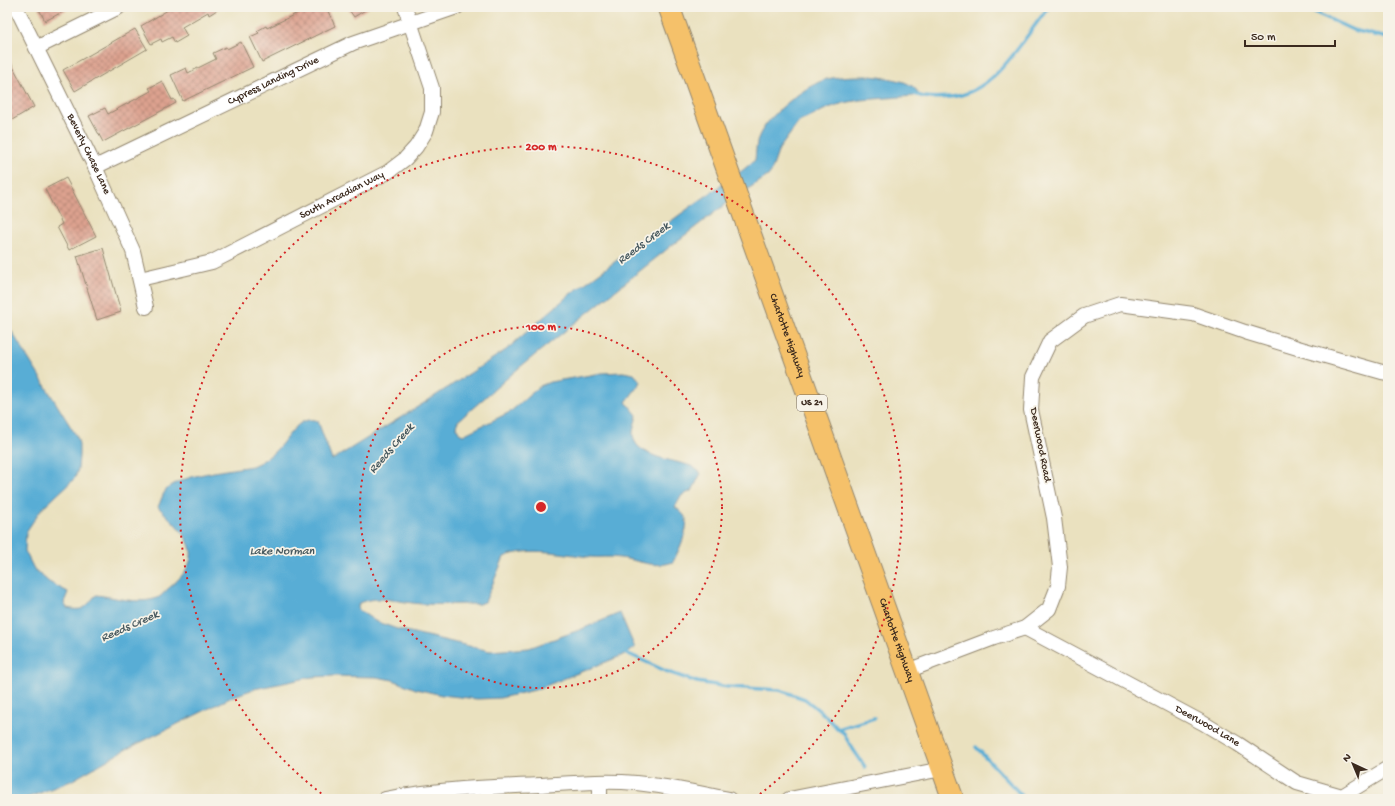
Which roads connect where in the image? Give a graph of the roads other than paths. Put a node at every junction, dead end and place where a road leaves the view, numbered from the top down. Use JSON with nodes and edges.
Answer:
{"nodes":[{"id":1,"x":16,"y":7,"type":"edge"},
{"id":2,"x":119,"y":7,"type":"edge"},
{"id":3,"x":405,"y":7,"type":"edge"},
{"id":4,"x":457,"y":7,"type":"edge"},
{"id":5,"x":669,"y":7,"type":"edge"},
{"id":6,"x":411,"y":23,"type":"junction"},
{"id":7,"x":36,"y":48,"type":"junction"},
{"id":8,"x":95,"y":167,"type":"junction"},
{"id":9,"x":140,"y":279,"type":"junction"},
{"id":10,"x":146,"y":306,"type":"dead end"},
{"id":11,"x":1388,"y":373,"type":"edge"},
{"id":12,"x":1025,"y":628,"type":"junction"},
{"id":13,"x":907,"y":671,"type":"junction"},
{"id":14,"x":1388,"y":768,"type":"edge"},
{"id":15,"x":942,"y":769,"type":"junction"},
{"id":16,"x":600,"y":782,"type":"junction"},
{"id":17,"x":385,"y":799,"type":"edge"},
{"id":18,"x":600,"y":799,"type":"edge"},
{"id":19,"x":729,"y":799,"type":"edge"},
{"id":20,"x":789,"y":799,"type":"edge"},
{"id":21,"x":953,"y":799,"type":"edge"}],
"edges":[{"from":1,"to":7,"type":"street","name":"Beverly Chase Lane"},
{"from":2,"to":7,"type":"street"},
{"from":3,"to":6,"type":"street","name":"South Arcadian Way"},
{"from":4,"to":6,"type":"street","name":"Cypress Landing Drive"},
{"from":5,"to":13,"type":"main road","name":"Charlotte Highway","number":"US 21"},
{"from":6,"to":8,"type":"street","name":"Cypress Landing Drive"},
{"from":6,"to":9,"type":"street","name":"South Arcadian Way"},
{"from":7,"to":8,"type":"street","name":"Beverly Chase Lane"},
{"from":8,"to":9,"type":"street","name":"Beverly Chase Lane"},
{"from":9,"to":10,"type":"street","name":"Beverly Chase Lane"},
{"from":11,"to":12,"type":"street","name":"Deerwood Road"},
{"from":12,"to":13,"type":"street","name":"Deerwood Road"},
{"from":12,"to":14,"type":"street","name":"Deerwood Lane"},
{"from":13,"to":15,"type":"main road","name":"Charlotte Highway","number":"US 21"},
{"from":15,"to":20,"type":"street"},
{"from":15,"to":21,"type":"main road","name":"Charlotte Highway","number":"US 21"},
{"from":16,"to":17,"type":"street"},
{"from":16,"to":18,"type":"street"},
{"from":16,"to":19,"type":"street"}]}
